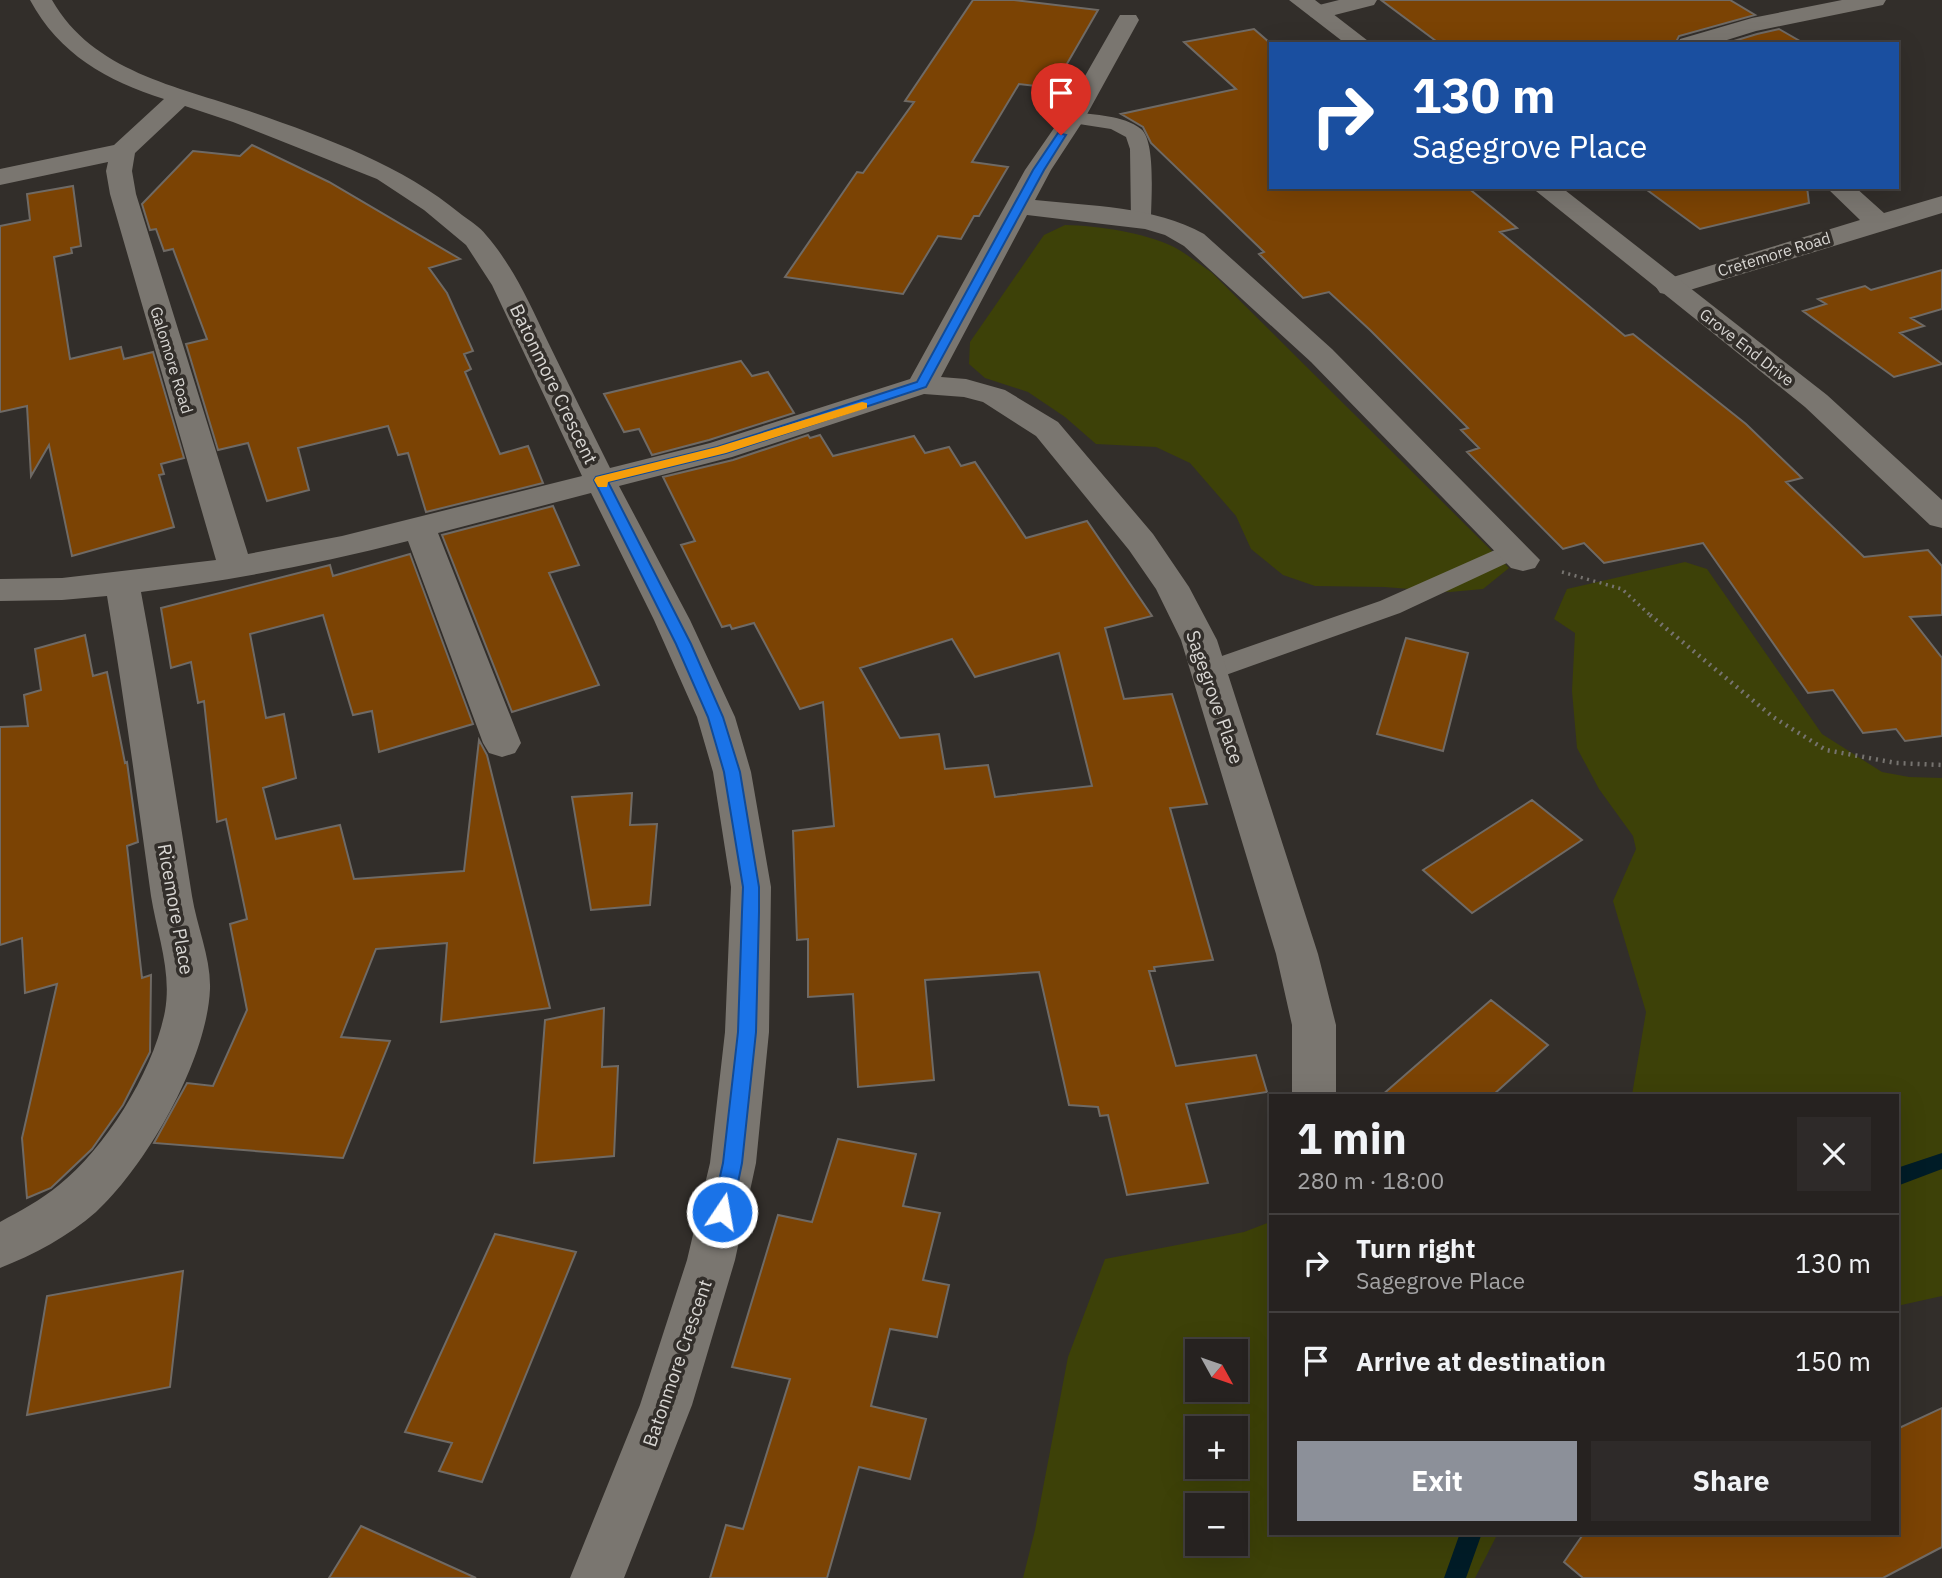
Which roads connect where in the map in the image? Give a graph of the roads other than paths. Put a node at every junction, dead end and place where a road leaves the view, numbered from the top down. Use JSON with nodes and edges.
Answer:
{"nodes":[{"id":1,"x":41,"y":0,"type":"edge"},
{"id":2,"x":1366,"y":0,"type":"edge"},
{"id":3,"x":1875,"y":0,"type":"edge"},
{"id":4,"x":1309,"y":6,"type":"edge"},
{"id":5,"x":1128,"y":20,"type":"dead end"},
{"id":6,"x":1358,"y":42,"type":"edge"},
{"id":7,"x":1695,"y":42,"type":"edge"},
{"id":8,"x":181,"y":97,"type":"junction"},
{"id":9,"x":1073,"y":118,"type":"junction"},
{"id":10,"x":123,"y":151,"type":"junction"},
{"id":11,"x":0,"y":177,"type":"edge"},
{"id":12,"x":1547,"y":189,"type":"edge"},
{"id":13,"x":1841,"y":189,"type":"edge"},
{"id":14,"x":1942,"y":204,"type":"edge"},
{"id":15,"x":1019,"y":206,"type":"junction"},
{"id":16,"x":1141,"y":220,"type":"junction"},
{"id":17,"x":1878,"y":222,"type":"junction"},
{"id":18,"x":1670,"y":287,"type":"junction"},
{"id":19,"x":922,"y":385,"type":"junction"},
{"id":20,"x":600,"y":480,"type":"junction"},
{"id":21,"x":1939,"y":511,"type":"edge"},
{"id":22,"x":419,"y":527,"type":"junction"},
{"id":23,"x":1518,"y":555,"type":"joint"},
{"id":24,"x":235,"y":568,"type":"junction"},
{"id":25,"x":121,"y":583,"type":"junction"},
{"id":26,"x":0,"y":590,"type":"edge"},
{"id":27,"x":1209,"y":671,"type":"junction"},
{"id":28,"x":502,"y":743,"type":"dead end"},
{"id":29,"x":1314,"y":1094,"type":"edge"},
{"id":30,"x":0,"y":1246,"type":"edge"},
{"id":31,"x":597,"y":1578,"type":"edge"}],
"edges":[{"from":1,"to":8,"type":"street","name":"Batonmore Crescent"},
{"from":2,"to":4,"type":"street"},
{"from":3,"to":7,"type":"street"},
{"from":4,"to":6,"type":"street"},
{"from":5,"to":9,"type":"street"},
{"from":8,"to":10,"type":"street"},
{"from":8,"to":20,"type":"street","name":"Batonmore Crescent"},
{"from":9,"to":15,"type":"street"},
{"from":9,"to":16,"type":"lane"},
{"from":10,"to":11,"type":"street"},
{"from":10,"to":24,"type":"street","name":"Galomore Road"},
{"from":12,"to":18,"type":"street","name":"Grove End Drive"},
{"from":13,"to":17,"type":"street"},
{"from":14,"to":17,"type":"street","name":"Cretemore Road"},
{"from":15,"to":16,"type":"street"},
{"from":15,"to":19,"type":"street"},
{"from":16,"to":23,"type":"street"},
{"from":17,"to":18,"type":"street","name":"Cretemore Road"},
{"from":18,"to":21,"type":"street","name":"Grove End Drive"},
{"from":19,"to":20,"type":"street","name":"Sagegrove Place"},
{"from":19,"to":27,"type":"street","name":"Sagegrove Place"},
{"from":20,"to":22,"type":"street"},
{"from":20,"to":31,"type":"street","name":"Batonmore Crescent"},
{"from":22,"to":24,"type":"street"},
{"from":22,"to":28,"type":"street"},
{"from":23,"to":27,"type":"lane"},
{"from":24,"to":25,"type":"street"},
{"from":25,"to":26,"type":"street"},
{"from":25,"to":30,"type":"street","name":"Ricemore Place"},
{"from":27,"to":29,"type":"street","name":"Sagegrove Place"}]}
